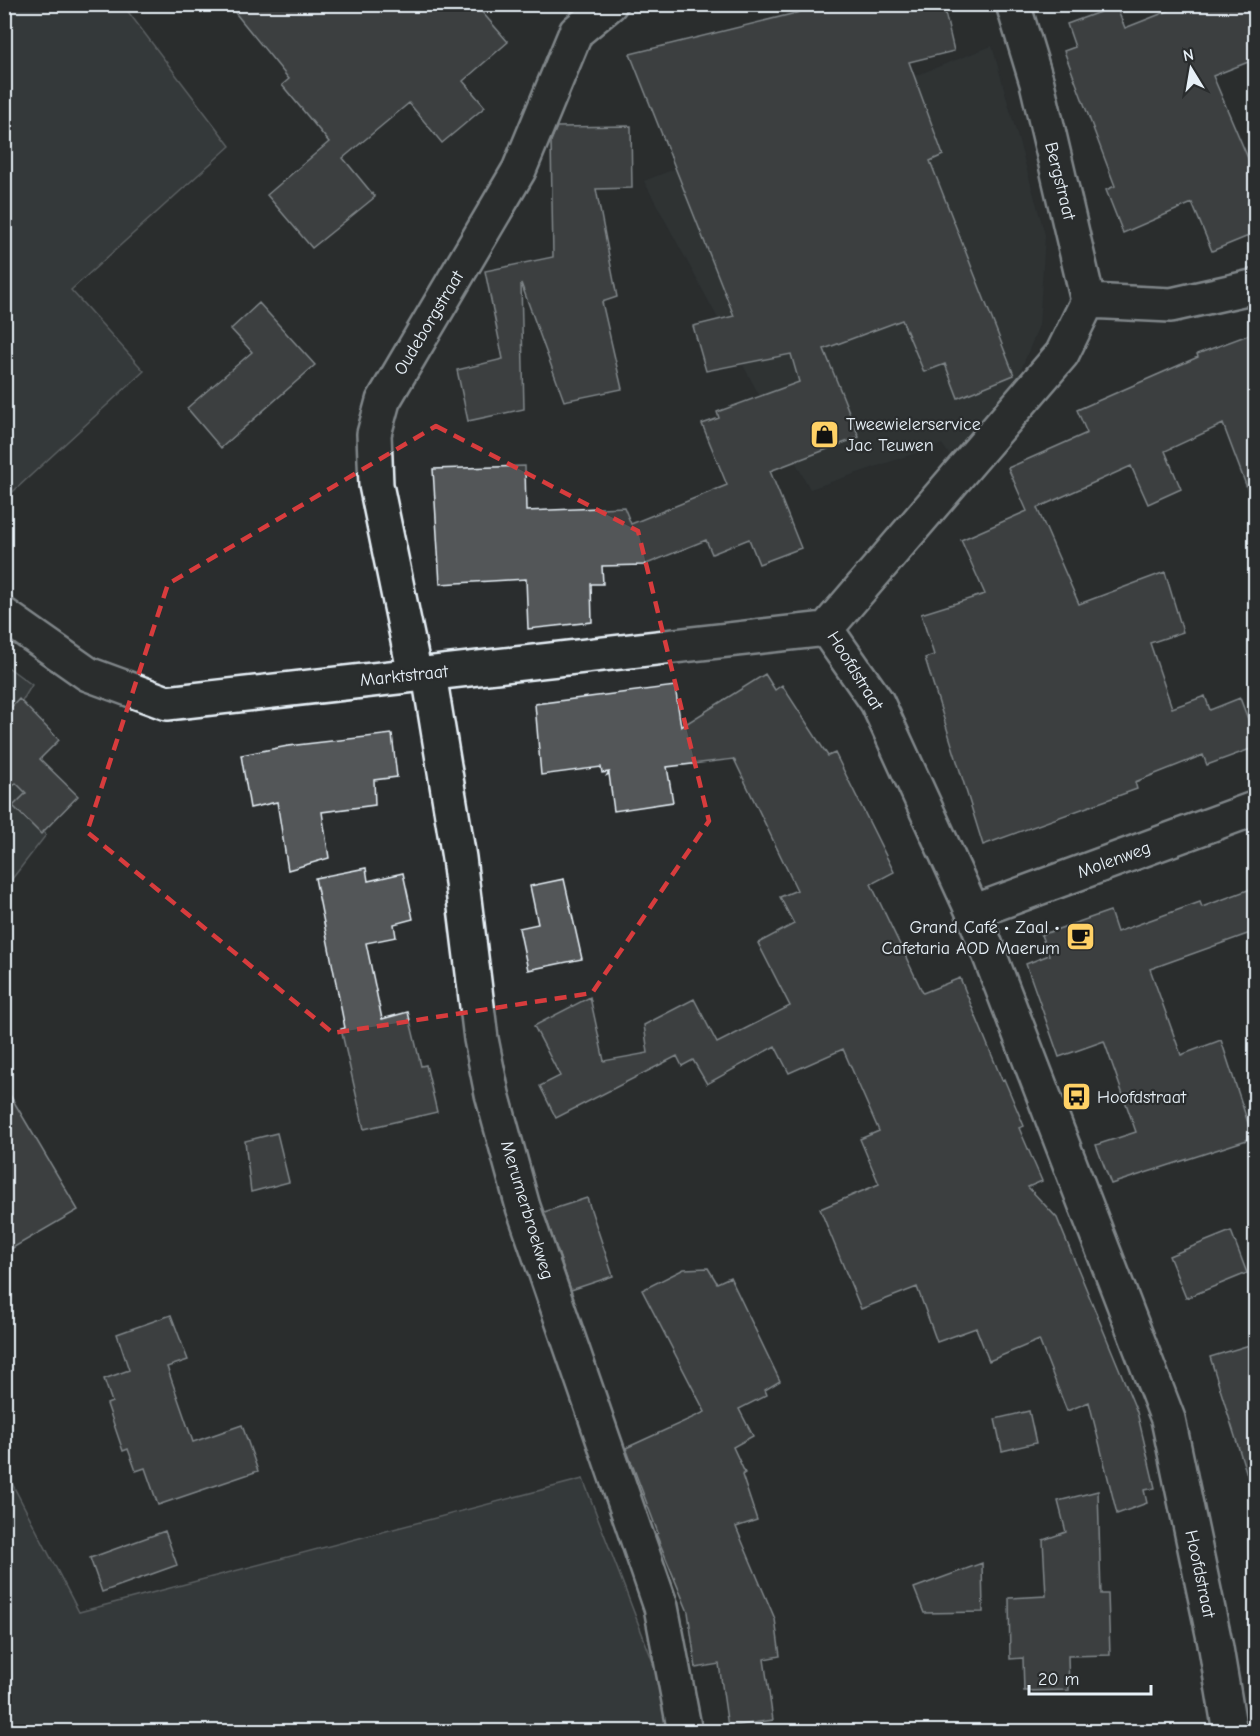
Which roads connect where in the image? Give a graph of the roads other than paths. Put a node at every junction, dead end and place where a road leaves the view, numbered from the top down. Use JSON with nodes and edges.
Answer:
{"nodes":[{"id":1,"x":610,"y":4,"type":"edge"},
{"id":2,"x":1012,"y":4,"type":"edge"},
{"id":3,"x":1256,"y":286,"type":"edge"},
{"id":4,"x":1088,"y":301,"type":"junction"},
{"id":5,"x":4,"y":615,"type":"edge"},
{"id":6,"x":826,"y":629,"type":"junction"},
{"id":7,"x":422,"y":674,"type":"junction"},
{"id":8,"x":1256,"y":808,"type":"edge"},
{"id":9,"x":973,"y":912,"type":"junction"},
{"id":10,"x":686,"y":1731,"type":"edge"},
{"id":11,"x":1230,"y":1731,"type":"edge"}],
"edges":[{"from":1,"to":7,"type":"street","name":"Oudeborgstraat"},
{"from":2,"to":4,"type":"street","name":"Bergstraat"},
{"from":3,"to":4,"type":"street"},
{"from":4,"to":6,"type":"street","name":"Hoofdstraat"},
{"from":5,"to":7,"type":"street","name":"Marktstraat"},
{"from":6,"to":7,"type":"street","name":"Marktstraat"},
{"from":6,"to":9,"type":"street","name":"Hoofdstraat"},
{"from":7,"to":10,"type":"street","name":"Merumerbroekweg"},
{"from":8,"to":9,"type":"street","name":"Molenweg"},
{"from":9,"to":11,"type":"street","name":"Hoofdstraat"}]}
